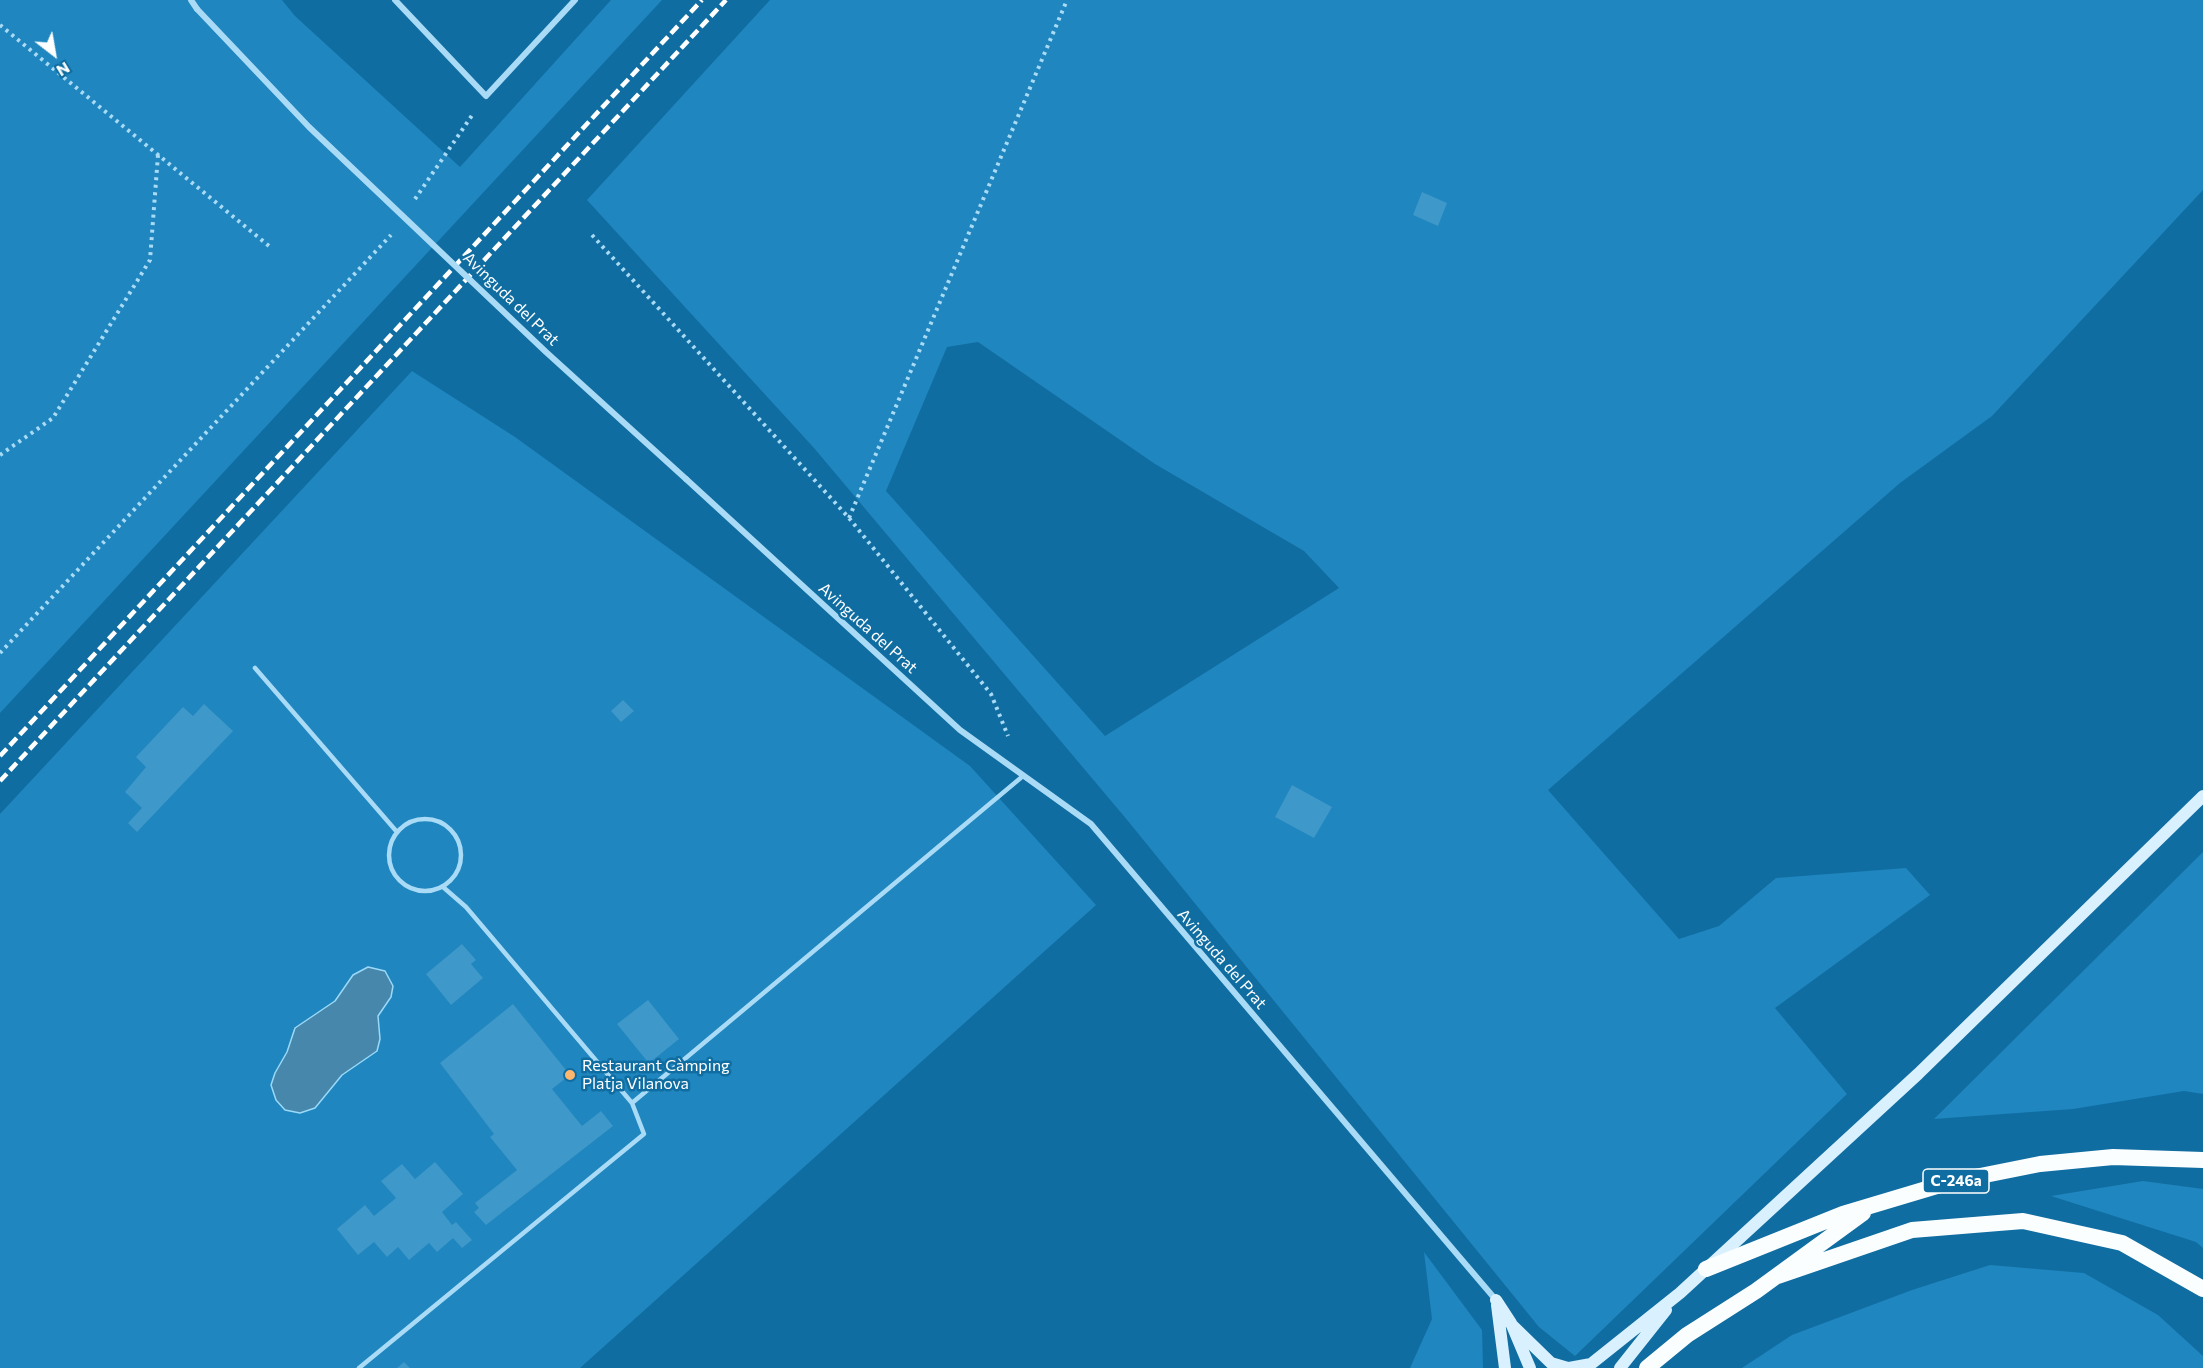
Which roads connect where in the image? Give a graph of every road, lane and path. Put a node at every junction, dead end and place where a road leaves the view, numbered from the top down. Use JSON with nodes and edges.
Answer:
{"nodes":[{"id":1,"x":191,"y":0,"type":"edge"},
{"id":2,"x":395,"y":0,"type":"edge"},
{"id":3,"x":575,"y":0,"type":"edge"},
{"id":4,"x":1067,"y":0,"type":"edge"},
{"id":5,"x":0,"y":25,"type":"edge"},
{"id":6,"x":486,"y":96,"type":"junction"},
{"id":7,"x":158,"y":155,"type":"junction"},
{"id":8,"x":414,"y":201,"type":"dead end"},
{"id":9,"x":394,"y":230,"type":"dead end"},
{"id":10,"x":592,"y":236,"type":"dead end"},
{"id":11,"x":269,"y":246,"type":"dead end"},
{"id":12,"x":0,"y":455,"type":"edge"},
{"id":13,"x":849,"y":518,"type":"junction"},
{"id":14,"x":0,"y":653,"type":"edge"},
{"id":15,"x":255,"y":668,"type":"dead end"},
{"id":16,"x":1023,"y":776,"type":"junction"},
{"id":17,"x":2203,"y":796,"type":"edge"},
{"id":18,"x":397,"y":831,"type":"junction"},
{"id":19,"x":443,"y":887,"type":"junction"},
{"id":20,"x":632,"y":1103,"type":"junction"},
{"id":21,"x":2203,"y":1160,"type":"edge"},
{"id":22,"x":1873,"y":1206,"type":"junction"},
{"id":23,"x":1706,"y":1269,"type":"junction"},
{"id":24,"x":1778,"y":1276,"type":"junction"},
{"id":25,"x":2203,"y":1289,"type":"edge"},
{"id":26,"x":1680,"y":1293,"type":"junction"},
{"id":27,"x":1496,"y":1300,"type":"junction"},
{"id":28,"x":1510,"y":1323,"type":"junction"},
{"id":29,"x":359,"y":1368,"type":"edge"},
{"id":30,"x":1504,"y":1368,"type":"edge"},
{"id":31,"x":1530,"y":1368,"type":"edge"},
{"id":32,"x":1569,"y":1368,"type":"edge"},
{"id":33,"x":1620,"y":1368,"type":"edge"},
{"id":34,"x":1647,"y":1368,"type":"edge"}],
"edges":[{"from":1,"to":16,"type":"street","name":"Avinguda del Prat","bridge":true},
{"from":2,"to":6,"type":"street"},
{"from":3,"to":6,"type":"street"},
{"from":4,"to":13,"type":"path"},
{"from":5,"to":7,"type":"path"},
{"from":6,"to":8,"type":"path"},
{"from":7,"to":11,"type":"path"},
{"from":7,"to":12,"type":"path"},
{"from":9,"to":14,"type":"path"},
{"from":10,"to":13,"type":"path"},
{"from":13,"to":16,"type":"path"},
{"from":15,"to":18,"type":"lane"},
{"from":16,"to":20,"type":"lane"},
{"from":16,"to":27,"type":"street","name":"Avinguda del Prat"},
{"from":17,"to":23,"type":"main road"},
{"from":18,"to":19,"type":"lane"},
{"from":18,"to":19,"type":"lane"},
{"from":19,"to":20,"type":"lane"},
{"from":20,"to":29,"type":"lane"},
{"from":21,"to":22,"type":"highway","number":"C-246a"},
{"from":22,"to":23,"type":"highway"},
{"from":22,"to":24,"type":"highway","number":"C-246a"},
{"from":23,"to":26,"type":"main road"},
{"from":24,"to":25,"type":"highway"},
{"from":24,"to":34,"type":"highway","number":"C-246a"},
{"from":26,"to":32,"type":"main road"},
{"from":26,"to":33,"type":"main road"},
{"from":27,"to":28,"type":"main road"},
{"from":27,"to":30,"type":"main road"},
{"from":28,"to":31,"type":"main road"},
{"from":28,"to":32,"type":"main road"}]}
